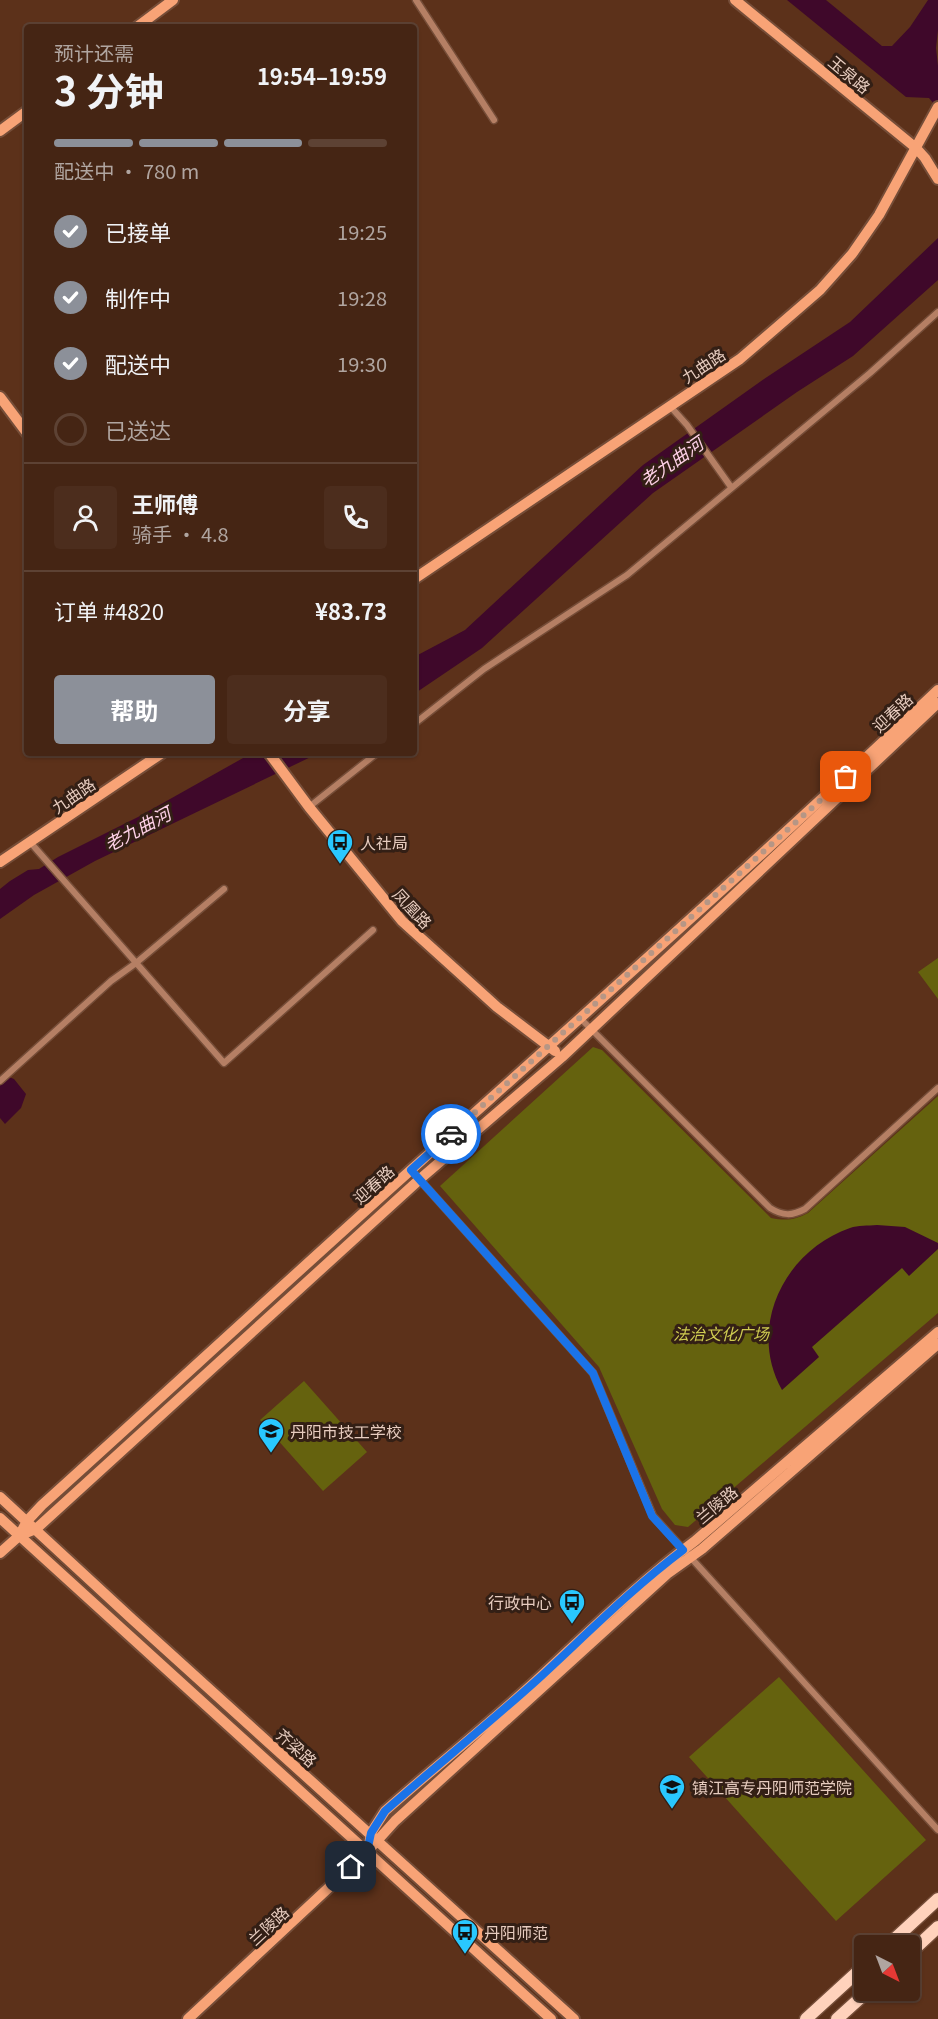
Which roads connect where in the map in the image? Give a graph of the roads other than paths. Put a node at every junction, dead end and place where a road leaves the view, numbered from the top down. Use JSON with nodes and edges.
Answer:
{"nodes":[{"id":1,"x":173,"y":0,"type":"edge"},
{"id":2,"x":416,"y":0,"type":"edge"},
{"id":3,"x":735,"y":0,"type":"edge"},
{"id":4,"x":141,"y":24,"type":"edge"},
{"id":5,"x":937,"y":108,"type":"edge"},
{"id":6,"x":24,"y":113,"type":"edge"},
{"id":7,"x":494,"y":120,"type":"dead end"},
{"id":8,"x":0,"y":131,"type":"edge"},
{"id":9,"x":916,"y":148,"type":"junction"},
{"id":10,"x":938,"y":179,"type":"edge"},
{"id":11,"x":938,"y":312,"type":"edge"},
{"id":12,"x":0,"y":397,"type":"edge"},
{"id":13,"x":669,"y":405,"type":"junction"},
{"id":14,"x":24,"y":429,"type":"edge"},
{"id":15,"x":731,"y":488,"type":"junction"},
{"id":16,"x":417,"y":577,"type":"edge"},
{"id":17,"x":938,"y":690,"type":"edge"},
{"id":18,"x":938,"y":703,"type":"edge"},
{"id":19,"x":417,"y":722,"type":"edge"},
{"id":20,"x":158,"y":756,"type":"edge"},
{"id":21,"x":271,"y":756,"type":"edge"},
{"id":22,"x":373,"y":756,"type":"edge"},
{"id":23,"x":309,"y":807,"type":"junction"},
{"id":24,"x":30,"y":842,"type":"junction"},
{"id":25,"x":0,"y":862,"type":"edge"},
{"id":26,"x":224,"y":889,"type":"dead end"},
{"id":27,"x":373,"y":930,"type":"dead end"},
{"id":28,"x":136,"y":963,"type":"junction"},
{"id":29,"x":580,"y":1019,"type":"junction"},
{"id":30,"x":592,"y":1030,"type":"junction"},
{"id":31,"x":549,"y":1047,"type":"junction"},
{"id":32,"x":562,"y":1057,"type":"junction"},
{"id":33,"x":0,"y":1081,"type":"edge"},
{"id":34,"x":938,"y":1088,"type":"edge"},
{"id":35,"x":411,"y":1170,"type":"junction"},
{"id":36,"x":420,"y":1179,"type":"junction"},
{"id":37,"x":938,"y":1332,"type":"edge"},
{"id":38,"x":938,"y":1344,"type":"edge"},
{"id":39,"x":0,"y":1497,"type":"edge"},
{"id":40,"x":0,"y":1518,"type":"edge"},
{"id":41,"x":27,"y":1521,"type":"junction"},
{"id":42,"x":36,"y":1529,"type":"junction"},
{"id":43,"x":19,"y":1536,"type":"junction"},
{"id":44,"x":0,"y":1553,"type":"edge"},
{"id":45,"x":687,"y":1554,"type":"junction"},
{"id":46,"x":938,"y":1830,"type":"edge"},
{"id":47,"x":374,"y":1837,"type":"junction"},
{"id":48,"x":367,"y":1852,"type":"junction"},
{"id":49,"x":938,"y":1899,"type":"edge"},
{"id":50,"x":938,"y":1927,"type":"edge"},
{"id":51,"x":899,"y":1935,"type":"edge"},
{"id":52,"x":920,"y":1944,"type":"edge"},
{"id":53,"x":854,"y":1975,"type":"edge"},
{"id":54,"x":856,"y":2001,"type":"edge"},
{"id":55,"x":188,"y":2019,"type":"edge"},
{"id":56,"x":551,"y":2019,"type":"edge"},
{"id":57,"x":574,"y":2019,"type":"edge"},
{"id":58,"x":806,"y":2019,"type":"edge"},
{"id":59,"x":837,"y":2019,"type":"edge"}],
"edges":[{"from":1,"to":4,"type":"street"},
{"from":2,"to":7,"type":"street"},
{"from":3,"to":9,"type":"street","name":"玉泉路"},
{"from":5,"to":9,"type":"street","name":"九曲路"},
{"from":6,"to":8,"type":"street"},
{"from":9,"to":10,"type":"street","name":"玉泉路"},
{"from":9,"to":13,"type":"street","name":"九曲路"},
{"from":11,"to":15,"type":"street"},
{"from":12,"to":14,"type":"street"},
{"from":13,"to":15,"type":"street"},
{"from":13,"to":16,"type":"street","name":"九曲路"},
{"from":15,"to":19,"type":"street"},
{"from":17,"to":29,"type":"street","name":"迎春路"},
{"from":18,"to":30,"type":"street","name":"迎春路"},
{"from":20,"to":24,"type":"street","name":"九曲路"},
{"from":21,"to":23,"type":"street","name":"凤凰路"},
{"from":22,"to":23,"type":"street"},
{"from":23,"to":31,"type":"street","name":"凤凰路"},
{"from":24,"to":25,"type":"street","name":"九曲路"},
{"from":24,"to":28,"type":"street"},
{"from":26,"to":28,"type":"street"},
{"from":27,"to":28,"type":"street"},
{"from":28,"to":33,"type":"street"},
{"from":29,"to":30,"type":"street"},
{"from":29,"to":31,"type":"street","name":"迎春路"},
{"from":30,"to":32,"type":"street","name":"迎春路"},
{"from":30,"to":34,"type":"street"},
{"from":31,"to":32,"type":"street","name":"凤凰路"},
{"from":31,"to":35,"type":"street","name":"迎春路"},
{"from":32,"to":36,"type":"street","name":"迎春路"},
{"from":35,"to":36,"type":"street"},
{"from":35,"to":41,"type":"street","name":"迎春路"},
{"from":36,"to":42,"type":"street","name":"迎春路"},
{"from":36,"to":45,"type":"street"},
{"from":37,"to":45,"type":"street","name":"兰陵路"},
{"from":38,"to":45,"type":"street","name":"兰陵路"},
{"from":39,"to":41,"type":"street","name":"齐梁路"},
{"from":40,"to":43,"type":"street","name":"齐梁路"},
{"from":41,"to":42,"type":"street","name":"齐梁路"},
{"from":41,"to":43,"type":"street","name":"迎春路"},
{"from":42,"to":43,"type":"street","name":"迎春路"},
{"from":42,"to":47,"type":"street","name":"齐梁路"},
{"from":43,"to":44,"type":"street","name":"迎春路"},
{"from":43,"to":48,"type":"street","name":"齐梁路"},
{"from":45,"to":46,"type":"street"},
{"from":45,"to":47,"type":"street","name":"兰陵路"},
{"from":47,"to":48,"type":"street","name":"兰陵路"},
{"from":47,"to":57,"type":"street","name":"齐梁路"},
{"from":48,"to":55,"type":"street","name":"兰陵路"},
{"from":48,"to":56,"type":"street","name":"齐梁路"},
{"from":49,"to":51,"type":"main road"},
{"from":50,"to":52,"type":"main road"},
{"from":53,"to":58,"type":"main road"},
{"from":54,"to":59,"type":"main road"}]}
